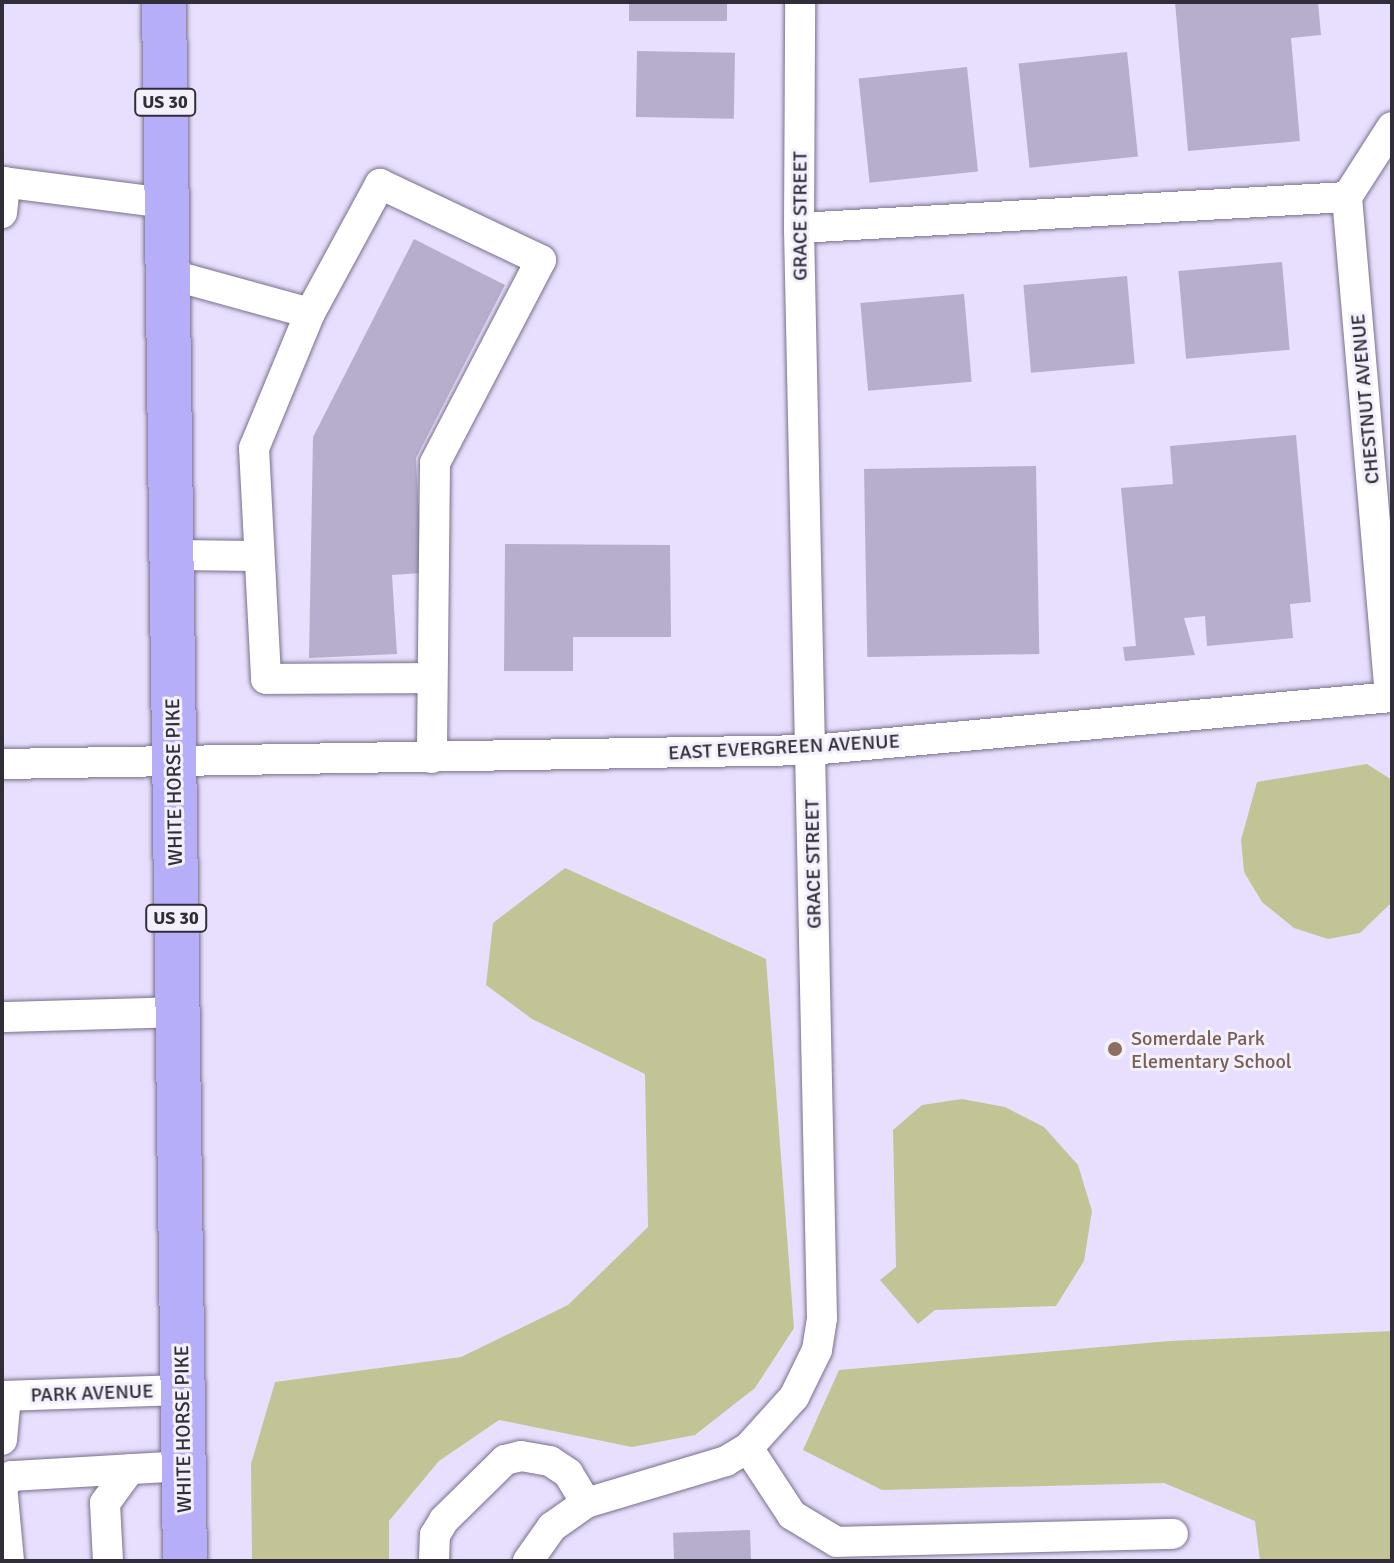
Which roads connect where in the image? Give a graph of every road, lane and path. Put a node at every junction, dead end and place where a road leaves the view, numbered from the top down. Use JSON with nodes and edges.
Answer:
{"nodes":[{"id":1,"x":164,"y":2,"type":"edge"},
{"id":2,"x":800,"y":2,"type":"edge"},
{"id":3,"x":1392,"y":127,"type":"edge"},
{"id":4,"x":4,"y":182,"type":"edge"},
{"id":5,"x":1347,"y":197,"type":"junction"},
{"id":6,"x":167,"y":203,"type":"junction"},
{"id":7,"x":2,"y":213,"type":"edge"},
{"id":8,"x":799,"y":228,"type":"junction"},
{"id":9,"x":168,"y":274,"type":"junction"},
{"id":10,"x":310,"y":313,"type":"junction"},
{"id":11,"x":171,"y":555,"type":"junction"},
{"id":12,"x":259,"y":556,"type":"junction"},
{"id":13,"x":431,"y":678,"type":"junction"},
{"id":14,"x":1391,"y":697,"type":"edge"},
{"id":15,"x":811,"y":750,"type":"junction"},
{"id":16,"x":432,"y":758,"type":"junction"},
{"id":17,"x":174,"y":761,"type":"junction"},
{"id":18,"x":2,"y":764,"type":"edge"},
{"id":19,"x":177,"y":1012,"type":"junction"},
{"id":20,"x":2,"y":1017,"type":"edge"},
{"id":21,"x":182,"y":1390,"type":"junction"},
{"id":22,"x":4,"y":1396,"type":"edge"},
{"id":23,"x":2,"y":1440,"type":"edge"},
{"id":24,"x":748,"y":1448,"type":"junction"},
{"id":25,"x":183,"y":1466,"type":"junction"},
{"id":26,"x":130,"y":1469,"type":"junction"},
{"id":27,"x":586,"y":1503,"type":"junction"},
{"id":28,"x":1173,"y":1534,"type":"dead end"},
{"id":29,"x":9,"y":1561,"type":"edge"},
{"id":30,"x":108,"y":1561,"type":"edge"},
{"id":31,"x":185,"y":1561,"type":"edge"},
{"id":32,"x":434,"y":1561,"type":"edge"},
{"id":33,"x":528,"y":1561,"type":"edge"}],
"edges":[{"from":1,"to":6,"type":"highway","name":"WHITE HORSE PIKE","number":"US 30"},
{"from":2,"to":8,"type":"street","name":"GRACE STREET"},
{"from":3,"to":5,"type":"street"},
{"from":4,"to":6,"type":"street"},
{"from":4,"to":7,"type":"street"},
{"from":5,"to":8,"type":"street"},
{"from":5,"to":14,"type":"street","name":"CHESTNUT AVENUE"},
{"from":6,"to":9,"type":"highway","name":"WHITE HORSE PIKE","number":"US 30"},
{"from":8,"to":15,"type":"street","name":"GRACE STREET"},
{"from":9,"to":10,"type":"street"},
{"from":9,"to":11,"type":"highway","name":"WHITE HORSE PIKE","number":"US 30"},
{"from":10,"to":12,"type":"street"},
{"from":10,"to":13,"type":"street"},
{"from":11,"to":12,"type":"street"},
{"from":11,"to":17,"type":"highway","name":"WHITE HORSE PIKE","number":"US 30"},
{"from":12,"to":13,"type":"street"},
{"from":13,"to":16,"type":"street"},
{"from":14,"to":15,"type":"street","name":"EAST EVERGREEN AVENUE"},
{"from":15,"to":16,"type":"street","name":"EAST EVERGREEN AVENUE"},
{"from":15,"to":24,"type":"street","name":"GRACE STREET"},
{"from":16,"to":17,"type":"street","name":"EAST EVERGREEN AVENUE"},
{"from":17,"to":18,"type":"street","name":"EAST EVERGREEN AVENUE"},
{"from":17,"to":19,"type":"highway","name":"WHITE HORSE PIKE","number":"US 30"},
{"from":19,"to":20,"type":"street"},
{"from":19,"to":21,"type":"highway","name":"WHITE HORSE PIKE","number":"US 30"},
{"from":21,"to":22,"type":"street","name":"PARK AVENUE"},
{"from":21,"to":25,"type":"highway","name":"WHITE HORSE PIKE","number":"US 30"},
{"from":22,"to":23,"type":"street"},
{"from":24,"to":27,"type":"street","name":"GRACE STREET"},
{"from":24,"to":28,"type":"street"},
{"from":25,"to":26,"type":"street"},
{"from":25,"to":31,"type":"highway","name":"WHITE HORSE PIKE","number":"US 30"},
{"from":26,"to":29,"type":"street"},
{"from":26,"to":30,"type":"street"},
{"from":27,"to":32,"type":"street"},
{"from":27,"to":33,"type":"street","name":"GRACE STREET"}]}
